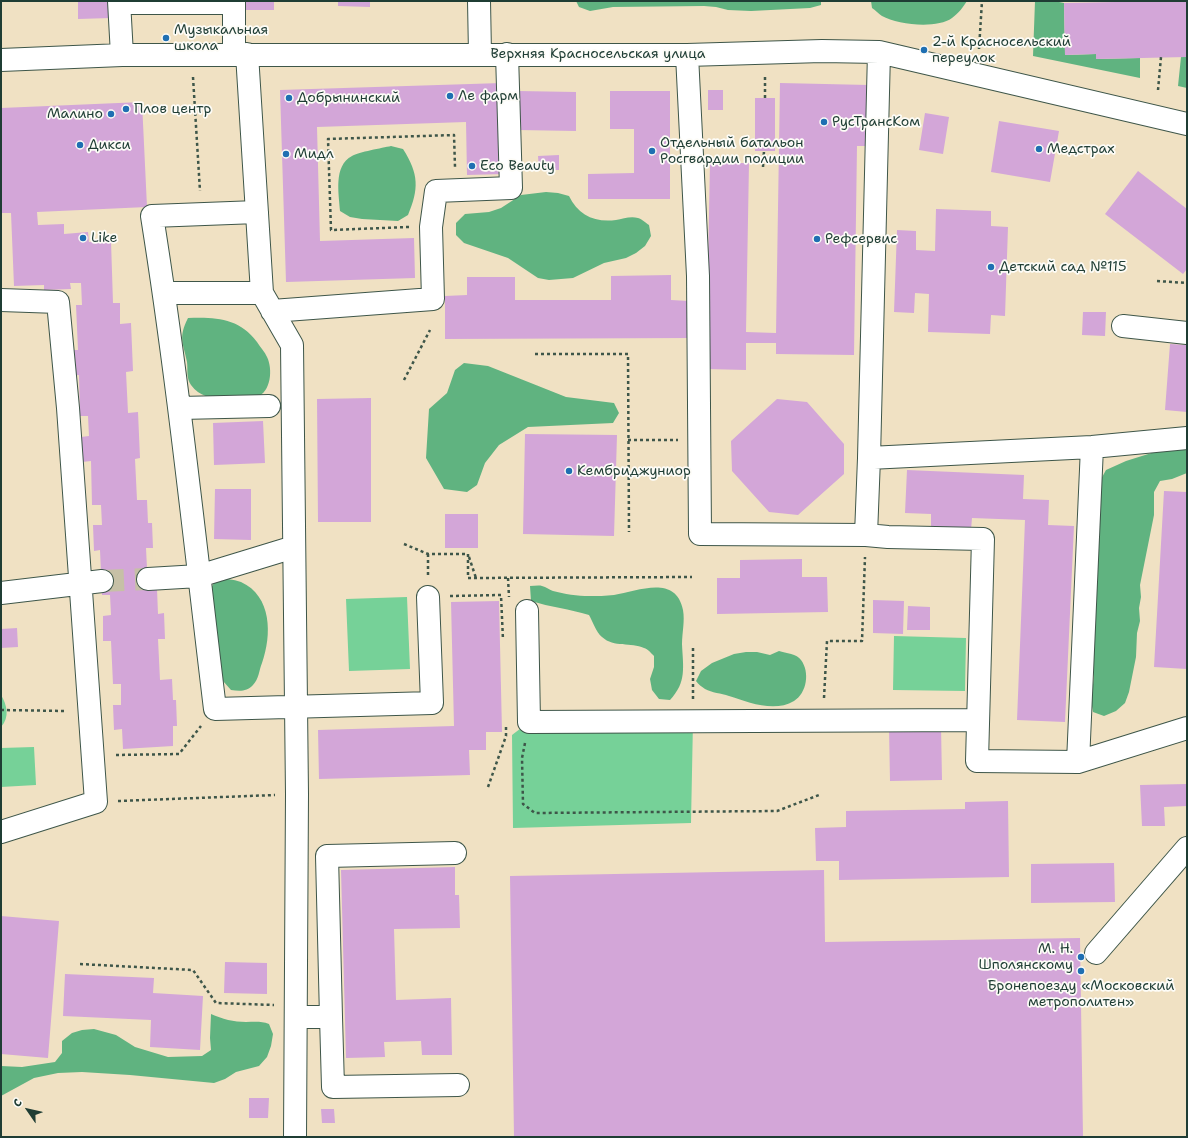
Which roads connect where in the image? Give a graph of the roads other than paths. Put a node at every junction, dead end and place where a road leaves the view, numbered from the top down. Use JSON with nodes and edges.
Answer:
{"nodes":[{"id":1,"x":479,"y":1,"type":"edge"},
{"id":2,"x":120,"y":2,"type":"edge"},
{"id":3,"x":234,"y":2,"type":"edge"},
{"id":4,"x":879,"y":52,"type":"junction"},
{"id":5,"x":240,"y":54,"type":"junction"},
{"id":6,"x":480,"y":54,"type":"junction"},
{"id":7,"x":506,"y":54,"type":"junction"},
{"id":8,"x":122,"y":55,"type":"junction"},
{"id":9,"x":687,"y":55,"type":"junction"},
{"id":10,"x":1,"y":60,"type":"edge"},
{"id":11,"x":1187,"y":124,"type":"edge"},
{"id":12,"x":257,"y":212,"type":"junction"},
{"id":13,"x":165,"y":293,"type":"junction"},
{"id":14,"x":1,"y":300,"type":"edge"},
{"id":15,"x":267,"y":302,"type":"junction"},
{"id":16,"x":1123,"y":326,"type":"dead end"},
{"id":17,"x":1187,"y":333,"type":"edge"},
{"id":18,"x":269,"y":406,"type":"dead end"},
{"id":19,"x":180,"y":408,"type":"junction"},
{"id":20,"x":1187,"y":438,"type":"edge"},
{"id":21,"x":1092,"y":447,"type":"junction"},
{"id":22,"x":869,"y":458,"type":"junction"},
{"id":23,"x":866,"y":534,"type":"junction"},
{"id":24,"x":294,"y":547,"type":"junction"},
{"id":25,"x":198,"y":576,"type":"junction"},
{"id":26,"x":148,"y":579,"type":"tunnel mouth"},
{"id":27,"x":91,"y":582,"type":"junction"},
{"id":28,"x":428,"y":587,"type":"road end"},
{"id":29,"x":1,"y":593,"type":"edge"},
{"id":30,"x":527,"y":612,"type":"dead end"},
{"id":31,"x":296,"y":706,"type":"junction"},
{"id":32,"x":978,"y":720,"type":"junction"},
{"id":33,"x":1187,"y":728,"type":"edge"},
{"id":34,"x":1078,"y":762,"type":"junction"},
{"id":35,"x":1,"y":832,"type":"edge"},
{"id":36,"x":1187,"y":848,"type":"edge"},
{"id":37,"x":455,"y":853,"type":"dead end"},
{"id":38,"x":1096,"y":953,"type":"dead end"},
{"id":39,"x":296,"y":1011,"type":"junction"},
{"id":40,"x":331,"y":1017,"type":"junction"},
{"id":41,"x":458,"y":1084,"type":"dead end"},
{"id":42,"x":295,"y":1137,"type":"edge"}],
"edges":[{"from":1,"to":6,"type":"street"},
{"from":2,"to":3,"type":"street"},
{"from":2,"to":8,"type":"street"},
{"from":3,"to":5,"type":"street"},
{"from":4,"to":9,"type":"street","name":"Верхняя Красносельская улица"},
{"from":4,"to":11,"type":"street","name":"Верхняя Красносельская улица"},
{"from":4,"to":22,"type":"street"},
{"from":5,"to":6,"type":"street","name":"Верхняя Красносельская улица"},
{"from":5,"to":8,"type":"street","name":"Верхняя Красносельская улица"},
{"from":5,"to":12,"type":"street"},
{"from":6,"to":7,"type":"street","name":"Верхняя Красносельская улица"},
{"from":7,"to":9,"type":"street","name":"Верхняя Красносельская улица"},
{"from":7,"to":15,"type":"street"},
{"from":8,"to":10,"type":"street","name":"Верхняя Красносельская улица"},
{"from":9,"to":23,"type":"street"},
{"from":12,"to":13,"type":"street"},
{"from":12,"to":15,"type":"street"},
{"from":13,"to":15,"type":"street"},
{"from":13,"to":19,"type":"street"},
{"from":14,"to":27,"type":"street"},
{"from":15,"to":24,"type":"street"},
{"from":16,"to":17,"type":"street"},
{"from":18,"to":19,"type":"street"},
{"from":19,"to":25,"type":"street"},
{"from":20,"to":21,"type":"street"},
{"from":21,"to":22,"type":"street"},
{"from":21,"to":34,"type":"street"},
{"from":22,"to":23,"type":"street"},
{"from":23,"to":32,"type":"street"},
{"from":24,"to":25,"type":"street"},
{"from":24,"to":31,"type":"street"},
{"from":25,"to":26,"type":"street"},
{"from":25,"to":31,"type":"street"},
{"from":27,"to":29,"type":"street"},
{"from":27,"to":35,"type":"street"},
{"from":28,"to":31,"type":"street"},
{"from":30,"to":32,"type":"street"},
{"from":31,"to":39,"type":"street"},
{"from":32,"to":34,"type":"street"},
{"from":33,"to":34,"type":"street"},
{"from":36,"to":38,"type":"street"},
{"from":37,"to":40,"type":"street"},
{"from":39,"to":40,"type":"street"},
{"from":39,"to":42,"type":"street"},
{"from":40,"to":41,"type":"street"}]}
